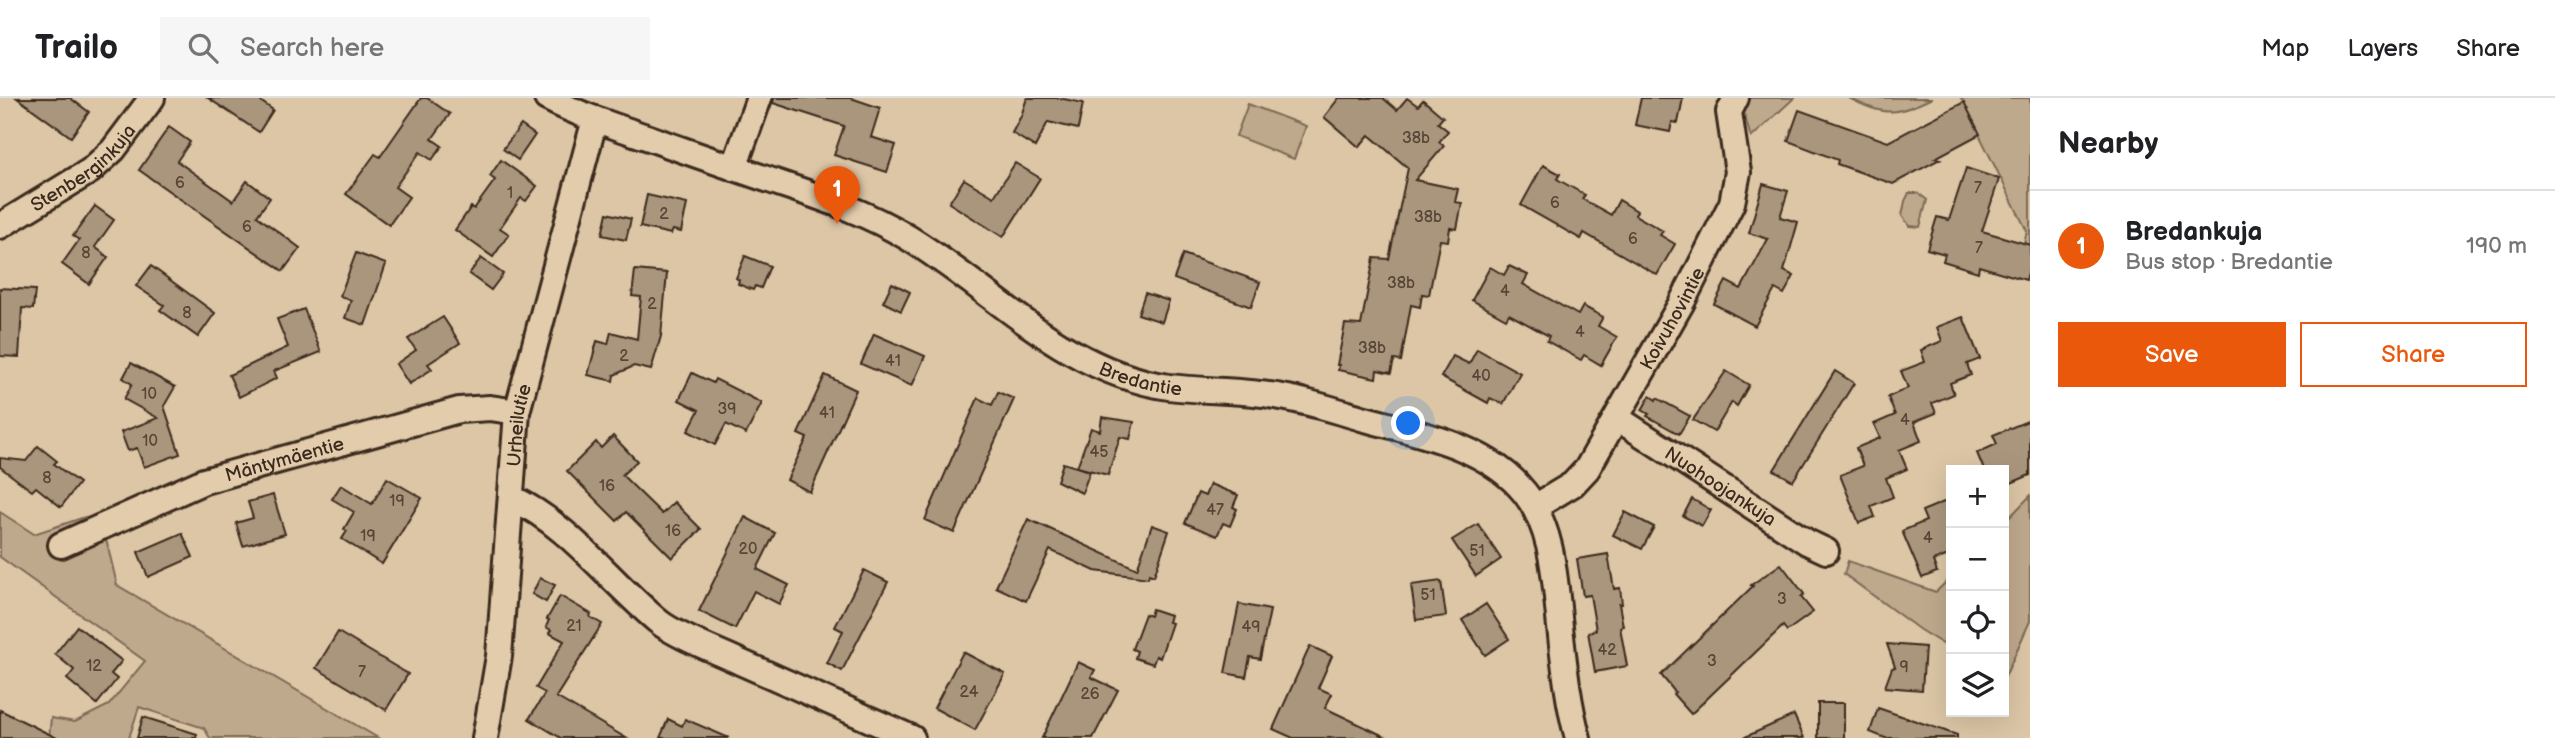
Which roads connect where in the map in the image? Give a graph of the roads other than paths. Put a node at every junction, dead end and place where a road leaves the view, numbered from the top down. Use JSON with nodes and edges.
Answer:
{"nodes":[{"id":1,"x":152,"y":98,"type":"edge"},
{"id":2,"x":547,"y":98,"type":"edge"},
{"id":3,"x":759,"y":98,"type":"edge"},
{"id":4,"x":1736,"y":98,"type":"edge"},
{"id":5,"x":595,"y":119,"type":"junction"},
{"id":6,"x":734,"y":168,"type":"junction"},
{"id":7,"x":0,"y":226,"type":"edge"},
{"id":8,"x":517,"y":412,"type":"junction"},
{"id":9,"x":1617,"y":418,"type":"junction"},
{"id":10,"x":512,"y":498,"type":"junction"},
{"id":11,"x":1535,"y":507,"type":"junction"},
{"id":12,"x":61,"y":545,"type":"dead end"},
{"id":13,"x":1826,"y":551,"type":"dead end"},
{"id":14,"x":485,"y":738,"type":"edge"},
{"id":15,"x":912,"y":738,"type":"edge"},
{"id":16,"x":1578,"y":738,"type":"edge"}],
"edges":[{"from":1,"to":7,"type":"street","name":"Stenberginkuja"},
{"from":2,"to":5,"type":"street","name":"Bredantie"},
{"from":3,"to":6,"type":"street"},
{"from":4,"to":9,"type":"street","name":"Koivuhovintie"},
{"from":5,"to":6,"type":"street","name":"Bredantie"},
{"from":5,"to":8,"type":"street","name":"Urheilutie"},
{"from":6,"to":11,"type":"street","name":"Bredantie"},
{"from":8,"to":10,"type":"street","name":"Urheilutie"},
{"from":8,"to":12,"type":"street","name":"Mäntymäentie"},
{"from":9,"to":11,"type":"street","name":"Koivuhovintie"},
{"from":9,"to":13,"type":"street","name":"Nuohoojankuja"},
{"from":10,"to":14,"type":"street","name":"Urheilutie"},
{"from":10,"to":15,"type":"street"},
{"from":11,"to":16,"type":"street","name":"Bredantie"}]}
